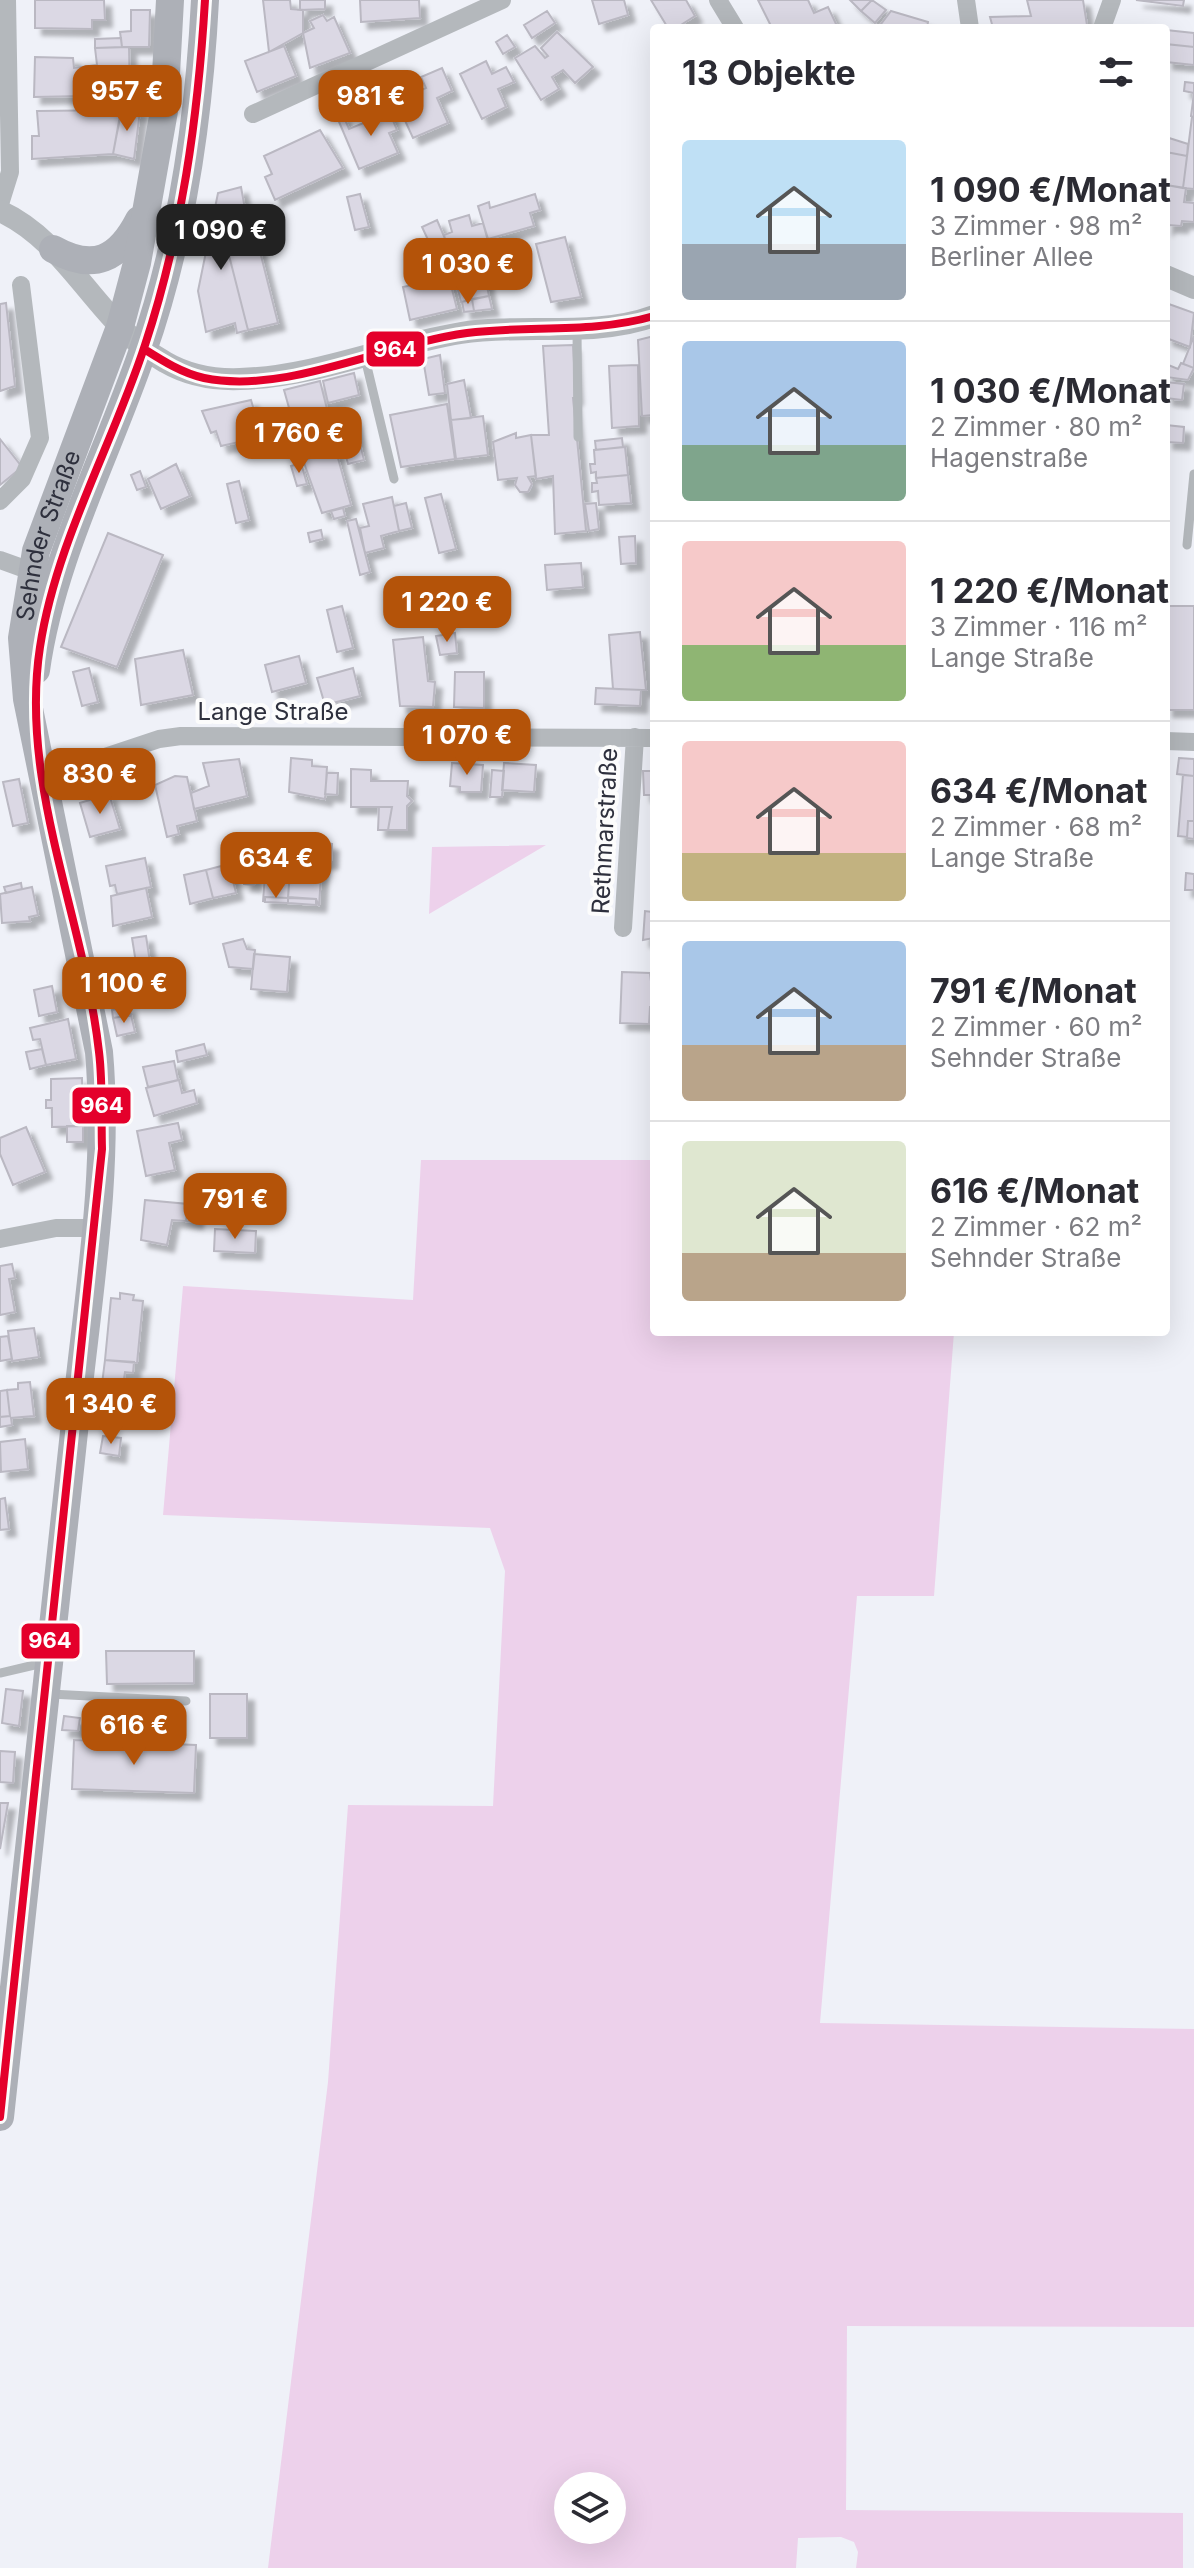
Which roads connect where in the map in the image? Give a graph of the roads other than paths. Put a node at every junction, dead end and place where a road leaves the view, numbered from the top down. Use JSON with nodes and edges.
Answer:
{"nodes":[{"id":1,"x":7,"y":0,"type":"edge"},
{"id":2,"x":170,"y":0,"type":"edge"},
{"id":3,"x":205,"y":0,"type":"edge"},
{"id":4,"x":502,"y":0,"type":"edge"},
{"id":5,"x":718,"y":0,"type":"edge"},
{"id":6,"x":966,"y":0,"type":"edge"},
{"id":7,"x":1112,"y":0,"type":"edge"},
{"id":8,"x":733,"y":24,"type":"edge"},
{"id":9,"x":969,"y":24,"type":"edge"},
{"id":10,"x":1103,"y":24,"type":"edge"},
{"id":11,"x":253,"y":114,"type":"dead end"},
{"id":12,"x":154,"y":182,"type":"junction"},
{"id":13,"x":0,"y":204,"type":"edge"},
{"id":14,"x":0,"y":211,"type":"edge"},
{"id":15,"x":53,"y":249,"type":"junction"},
{"id":16,"x":1170,"y":278,"type":"edge"},
{"id":17,"x":21,"y":285,"type":"dead end"},
{"id":18,"x":1194,"y":288,"type":"edge"},
{"id":19,"x":650,"y":317,"type":"edge"},
{"id":20,"x":120,"y":327,"type":"junction"},
{"id":21,"x":577,"y":327,"type":"junction"},
{"id":22,"x":144,"y":349,"type":"junction"},
{"id":23,"x":364,"y":355,"type":"junction"},
{"id":24,"x":578,"y":437,"type":"dead end"},
{"id":25,"x":1194,"y":474,"type":"edge"},
{"id":26,"x":394,"y":479,"type":"dead end"},
{"id":27,"x":0,"y":501,"type":"edge"},
{"id":28,"x":1191,"y":526,"type":"edge"},
{"id":29,"x":1187,"y":545,"type":"dead end"},
{"id":30,"x":0,"y":560,"type":"edge"},
{"id":31,"x":44,"y":576,"type":"junction"},
{"id":32,"x":635,"y":737,"type":"junction"},
{"id":33,"x":650,"y":738,"type":"edge"},
{"id":34,"x":1170,"y":741,"type":"edge"},
{"id":35,"x":1194,"y":742,"type":"edge"},
{"id":36,"x":39,"y":764,"type":"junction"},
{"id":37,"x":623,"y":928,"type":"dead end"},
{"id":38,"x":94,"y":1228,"type":"junction"},
{"id":39,"x":0,"y":1239,"type":"edge"},
{"id":40,"x":50,"y":1661,"type":"junction"},
{"id":41,"x":0,"y":1673,"type":"edge"},
{"id":42,"x":46,"y":1694,"type":"junction"},
{"id":43,"x":186,"y":1701,"type":"dead end"},
{"id":44,"x":0,"y":2117,"type":"edge"}],
"edges":[{"from":1,"to":13,"type":"street"},
{"from":2,"to":12,"type":"main road"},
{"from":3,"to":22,"type":"main road","name":"Sehnder Straße"},
{"from":4,"to":11,"type":"street"},
{"from":5,"to":8,"type":"street"},
{"from":6,"to":9,"type":"street"},
{"from":7,"to":10,"type":"street"},
{"from":12,"to":15,"type":"main road"},
{"from":12,"to":20,"type":"main road","name":"Sehnder Straße"},
{"from":14,"to":15,"type":"street"},
{"from":15,"to":20,"type":"street"},
{"from":16,"to":18,"type":"street"},
{"from":17,"to":27,"type":"street"},
{"from":19,"to":21,"type":"street"},
{"from":20,"to":22,"type":"street"},
{"from":20,"to":31,"type":"main road","name":"Sehnder Straße"},
{"from":21,"to":23,"type":"street"},
{"from":21,"to":24,"type":"lane"},
{"from":22,"to":23,"type":"street"},
{"from":22,"to":31,"type":"main road","name":"Sehnder Straße"},
{"from":23,"to":26,"type":"lane"},
{"from":25,"to":28,"type":"lane"},
{"from":28,"to":29,"type":"lane"},
{"from":30,"to":31,"type":"street"},
{"from":31,"to":36,"type":"main road","name":"Sehnder Straße"},
{"from":32,"to":33,"type":"street","name":"Lange Straße"},
{"from":32,"to":36,"type":"street","name":"Lange Straße"},
{"from":32,"to":37,"type":"street","name":"Rethmarstraße"},
{"from":34,"to":35,"type":"street"},
{"from":36,"to":38,"type":"main road","name":"Sehnder Straße"},
{"from":38,"to":39,"type":"street"},
{"from":38,"to":40,"type":"main road","name":"Sehnder Straße"},
{"from":40,"to":41,"type":"lane"},
{"from":40,"to":42,"type":"main road","name":"Sehnder Straße"},
{"from":42,"to":43,"type":"lane"},
{"from":42,"to":44,"type":"main road","name":"Sehnder Straße"}]}
